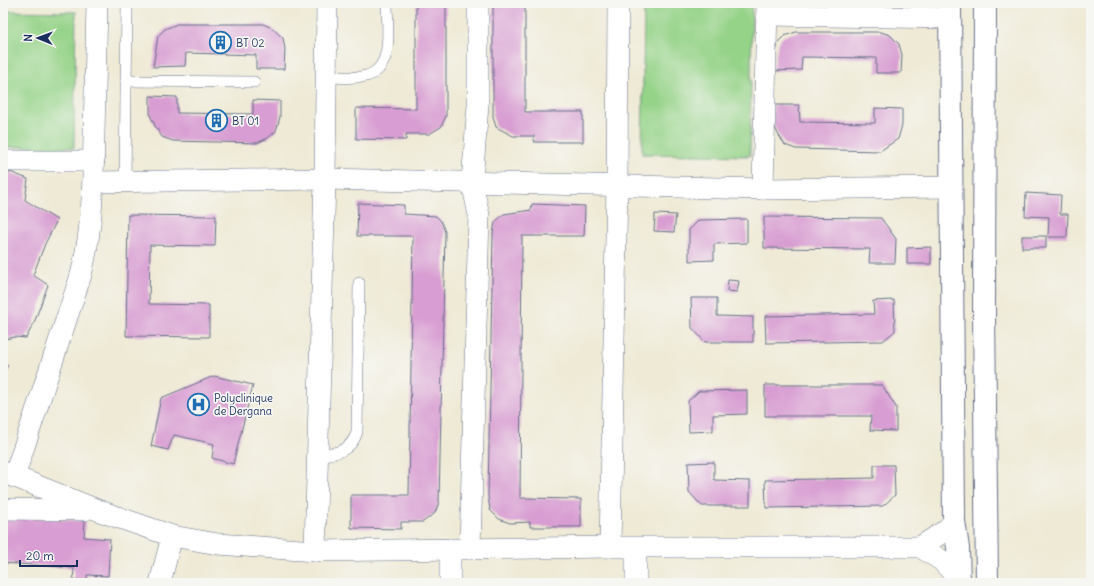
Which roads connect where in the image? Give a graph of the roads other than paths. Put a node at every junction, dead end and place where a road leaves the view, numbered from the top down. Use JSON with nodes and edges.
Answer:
{"nodes":[{"id":1,"x":97,"y":3,"type":"edge"},
{"id":2,"x":127,"y":3,"type":"edge"},
{"id":3,"x":327,"y":3,"type":"edge"},
{"id":4,"x":387,"y":3,"type":"edge"},
{"id":5,"x":478,"y":3,"type":"edge"},
{"id":6,"x":618,"y":3,"type":"edge"},
{"id":7,"x":985,"y":3,"type":"edge"},
{"id":8,"x":767,"y":9,"type":"edge"},
{"id":9,"x":950,"y":11,"type":"edge"},
{"id":10,"x":326,"y":77,"type":"junction"},
{"id":11,"x":126,"y":81,"type":"junction"},
{"id":12,"x":254,"y":82,"type":"dead end"},
{"id":13,"x":3,"y":161,"type":"edge"},
{"id":14,"x":94,"y":161,"type":"junction"},
{"id":15,"x":325,"y":179,"type":"junction"},
{"id":16,"x":94,"y":182,"type":"junction"},
{"id":17,"x":125,"y":182,"type":"junction"},
{"id":18,"x":472,"y":182,"type":"junction"},
{"id":19,"x":617,"y":185,"type":"junction"},
{"id":20,"x":952,"y":187,"type":"junction"},
{"id":21,"x":763,"y":189,"type":"junction"},
{"id":22,"x":359,"y":283,"type":"dead end"},
{"id":23,"x":317,"y":456,"type":"junction"},
{"id":24,"x":8,"y":474,"type":"edge"},
{"id":25,"x":3,"y":509,"type":"edge"},
{"id":26,"x":100,"y":511,"type":"junction"},
{"id":27,"x":954,"y":521,"type":"junction"},
{"id":28,"x":172,"y":536,"type":"junction"},
{"id":29,"x":610,"y":547,"type":"junction"},
{"id":30,"x":920,"y":547,"type":"junction"},
{"id":31,"x":636,"y":548,"type":"junction"},
{"id":32,"x":460,"y":549,"type":"junction"},
{"id":33,"x":315,"y":551,"type":"junction"},
{"id":34,"x":958,"y":580,"type":"edge"},
{"id":35,"x":160,"y":583,"type":"edge"},
{"id":36,"x":450,"y":583,"type":"edge"},
{"id":37,"x":636,"y":583,"type":"edge"},
{"id":38,"x":987,"y":583,"type":"edge"}],
"edges":[{"from":1,"to":14,"type":"street"},
{"from":2,"to":11,"type":"lane"},
{"from":3,"to":10,"type":"street"},
{"from":4,"to":10,"type":"lane"},
{"from":5,"to":18,"type":"street"},
{"from":6,"to":19,"type":"street"},
{"from":7,"to":38,"type":"street"},
{"from":8,"to":9,"type":"street"},
{"from":8,"to":21,"type":"street"},
{"from":9,"to":20,"type":"street"},
{"from":10,"to":15,"type":"street"},
{"from":11,"to":12,"type":"lane"},
{"from":11,"to":17,"type":"lane"},
{"from":13,"to":14,"type":"street"},
{"from":14,"to":16,"type":"street"},
{"from":15,"to":17,"type":"street"},
{"from":15,"to":18,"type":"street"},
{"from":15,"to":23,"type":"street"},
{"from":16,"to":17,"type":"street"},
{"from":16,"to":24,"type":"street"},
{"from":18,"to":19,"type":"street"},
{"from":18,"to":32,"type":"street"},
{"from":19,"to":21,"type":"street"},
{"from":19,"to":29,"type":"street"},
{"from":20,"to":21,"type":"street"},
{"from":20,"to":27,"type":"street"},
{"from":22,"to":23,"type":"lane"},
{"from":23,"to":33,"type":"street"},
{"from":24,"to":26,"type":"street"},
{"from":25,"to":26,"type":"street"},
{"from":26,"to":28,"type":"street"},
{"from":27,"to":30,"type":"street"},
{"from":27,"to":34,"type":"street"},
{"from":28,"to":33,"type":"street"},
{"from":28,"to":35,"type":"street"},
{"from":29,"to":31,"type":"street"},
{"from":29,"to":32,"type":"street"},
{"from":30,"to":31,"type":"street"},
{"from":30,"to":34,"type":"street"},
{"from":31,"to":37,"type":"street"},
{"from":32,"to":33,"type":"street"},
{"from":32,"to":36,"type":"street"}]}
